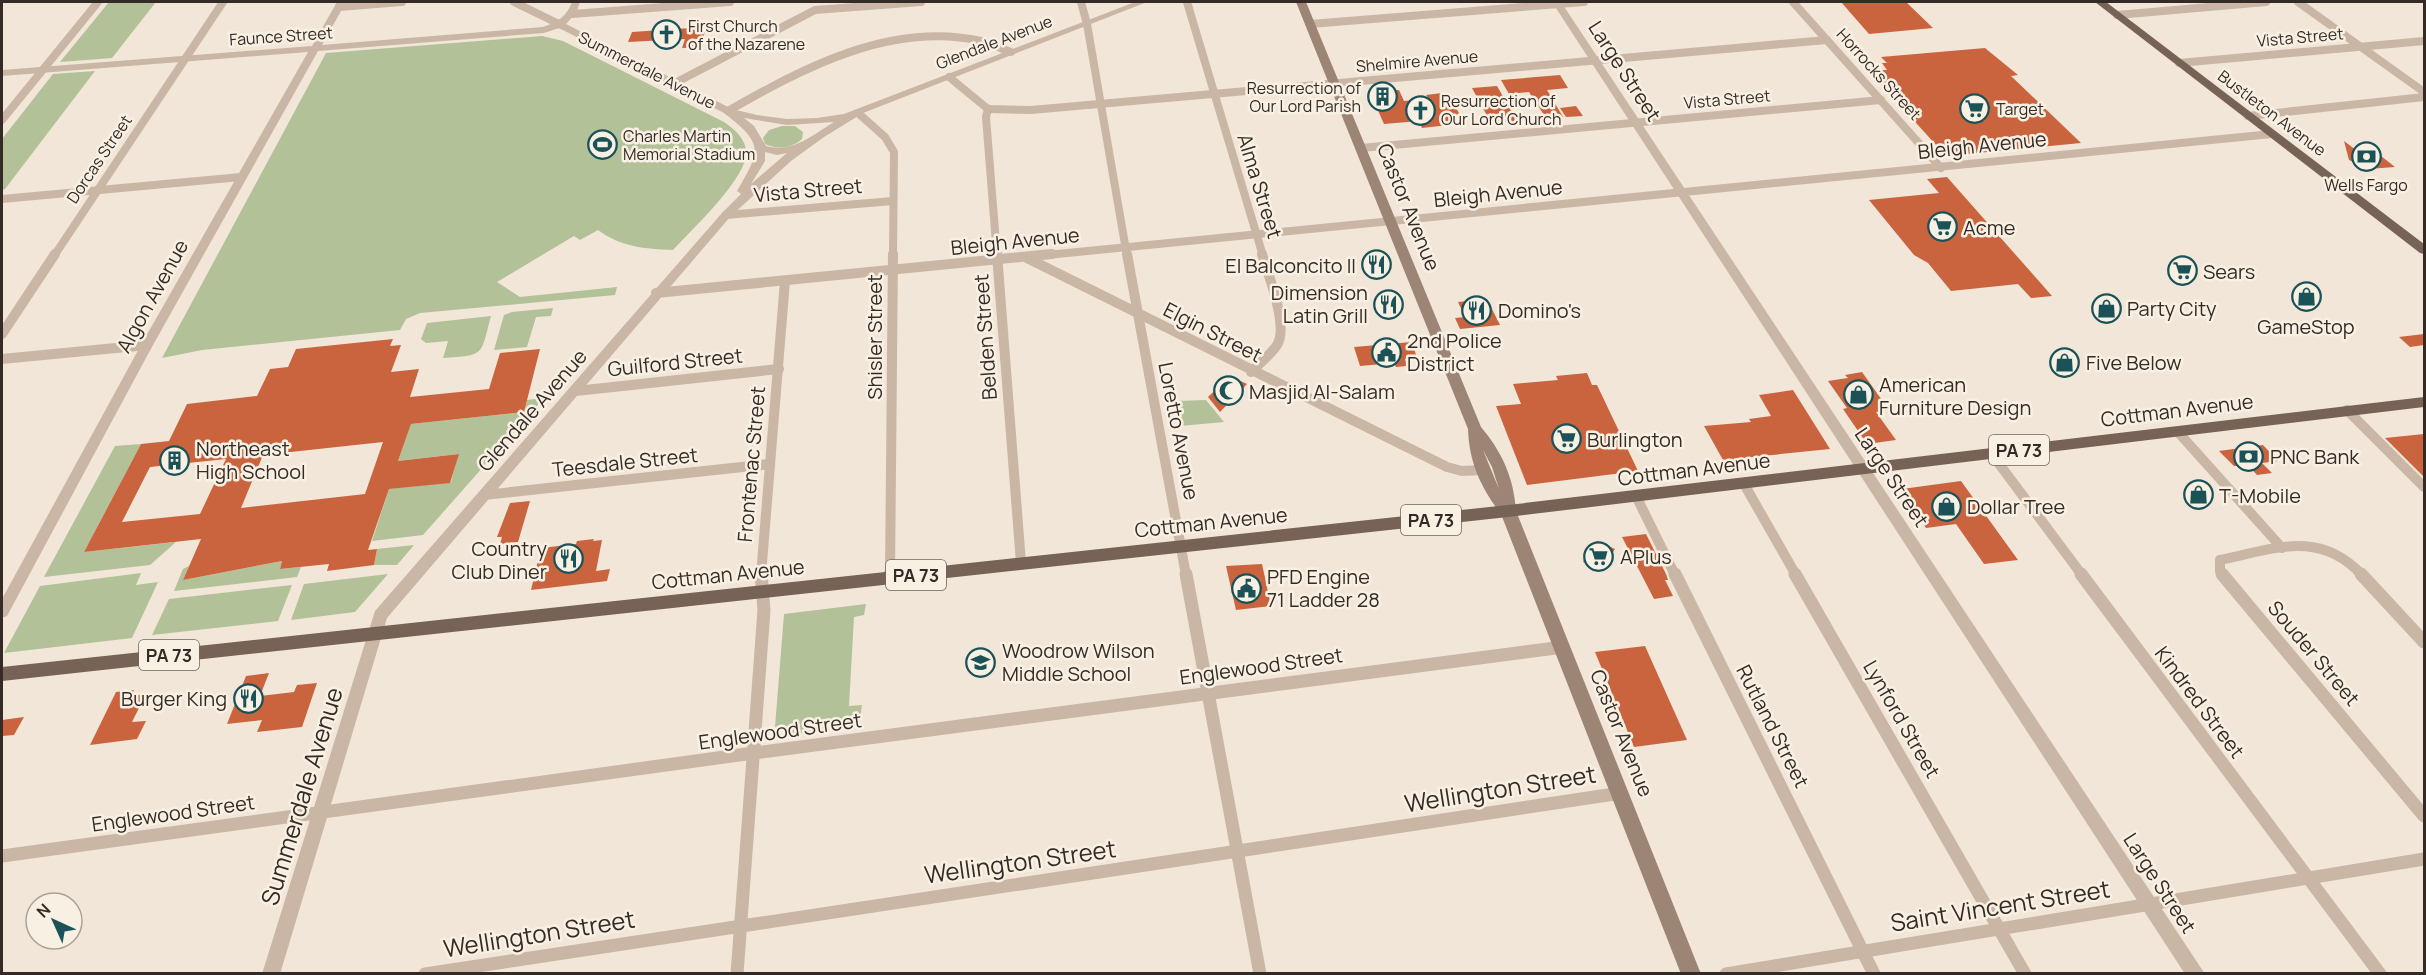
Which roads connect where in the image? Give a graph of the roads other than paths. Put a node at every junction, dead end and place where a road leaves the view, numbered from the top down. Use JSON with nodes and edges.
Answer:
{"nodes":[{"id":1,"x":98,"y":2,"type":"edge"},
{"id":2,"x":223,"y":2,"type":"edge"},
{"id":3,"x":402,"y":2,"type":"edge"},
{"id":4,"x":514,"y":2,"type":"edge"},
{"id":5,"x":576,"y":2,"type":"edge"},
{"id":6,"x":730,"y":2,"type":"edge"},
{"id":7,"x":921,"y":2,"type":"edge"},
{"id":8,"x":1081,"y":2,"type":"edge"},
{"id":9,"x":1142,"y":2,"type":"edge"},
{"id":10,"x":1187,"y":2,"type":"edge"},
{"id":11,"x":1301,"y":2,"type":"edge"},
{"id":12,"x":1584,"y":2,"type":"edge"},
{"id":13,"x":1793,"y":2,"type":"edge"},
{"id":14,"x":2100,"y":2,"type":"edge"},
{"id":15,"x":2266,"y":2,"type":"edge"},
{"id":16,"x":2298,"y":2,"type":"edge"},
{"id":17,"x":1557,"y":3,"type":"edge"},
{"id":18,"x":340,"y":4,"type":"edge"},
{"id":19,"x":814,"y":6,"type":"edge"},
{"id":20,"x":572,"y":14,"type":"junction"},
{"id":21,"x":2117,"y":15,"type":"junction"},
{"id":22,"x":1087,"y":24,"type":"junction"},
{"id":23,"x":1310,"y":24,"type":"junction"},
{"id":24,"x":561,"y":25,"type":"junction"},
{"id":25,"x":1827,"y":40,"type":"junction"},
{"id":26,"x":2424,"y":41,"type":"edge"},
{"id":27,"x":2361,"y":47,"type":"junction"},
{"id":28,"x":314,"y":49,"type":"junction"},
{"id":29,"x":1011,"y":52,"type":"junction"},
{"id":30,"x":184,"y":58,"type":"junction"},
{"id":31,"x":1594,"y":62,"type":"junction"},
{"id":32,"x":2179,"y":63,"type":"junction"},
{"id":33,"x":44,"y":70,"type":"junction"},
{"id":34,"x":2,"y":73,"type":"edge"},
{"id":35,"x":949,"y":77,"type":"junction"},
{"id":36,"x":675,"y":83,"type":"junction"},
{"id":37,"x":1334,"y":83,"type":"junction"},
{"id":38,"x":1213,"y":94,"type":"junction"},
{"id":39,"x":2424,"y":94,"type":"edge"},
{"id":40,"x":1881,"y":100,"type":"junction"},
{"id":41,"x":1099,"y":103,"type":"junction"},
{"id":42,"x":988,"y":109,"type":"junction"},
{"id":43,"x":728,"y":111,"type":"junction"},
{"id":44,"x":858,"y":113,"type":"junction"},
{"id":45,"x":2248,"y":116,"type":"junction"},
{"id":46,"x":2,"y":120,"type":"edge"},
{"id":47,"x":790,"y":122,"type":"junction"},
{"id":48,"x":1636,"y":123,"type":"junction"},
{"id":49,"x":2272,"y":134,"type":"junction"},
{"id":50,"x":759,"y":145,"type":"junction"},
{"id":51,"x":803,"y":146,"type":"junction"},
{"id":52,"x":1361,"y":148,"type":"junction"},
{"id":53,"x":1941,"y":168,"type":"junction"},
{"id":54,"x":241,"y":177,"type":"junction"},
{"id":55,"x":96,"y":191,"type":"junction"},
{"id":56,"x":1682,"y":193,"type":"junction"},
{"id":57,"x":2,"y":199,"type":"edge"},
{"id":58,"x":893,"y":201,"type":"junction"},
{"id":59,"x":726,"y":215,"type":"junction"},
{"id":60,"x":1390,"y":222,"type":"junction"},
{"id":61,"x":1255,"y":235,"type":"junction"},
{"id":62,"x":1125,"y":248,"type":"junction"},
{"id":63,"x":2424,"y":250,"type":"edge"},
{"id":64,"x":1027,"y":258,"type":"junction"},
{"id":65,"x":997,"y":261,"type":"junction"},
{"id":66,"x":892,"y":271,"type":"junction"},
{"id":67,"x":785,"y":281,"type":"junction"},
{"id":68,"x":656,"y":293,"type":"junction"},
{"id":69,"x":1137,"y":314,"type":"junction"},
{"id":70,"x":2,"y":334,"type":"edge"},
{"id":71,"x":147,"y":345,"type":"junction"},
{"id":72,"x":2,"y":359,"type":"edge"},
{"id":73,"x":779,"y":369,"type":"junction"},
{"id":74,"x":1251,"y":372,"type":"junction"},
{"id":75,"x":576,"y":391,"type":"junction"},
{"id":76,"x":2424,"y":402,"type":"edge"},
{"id":77,"x":2347,"y":410,"type":"junction"},
{"id":78,"x":1475,"y":429,"type":"junction"},
{"id":79,"x":2178,"y":432,"type":"junction"},
{"id":80,"x":1991,"y":453,"type":"junction"},
{"id":81,"x":770,"y":464,"type":"junction"},
{"id":82,"x":1863,"y":469,"type":"junction"},
{"id":83,"x":1484,"y":470,"type":"junction"},
{"id":84,"x":1744,"y":484,"type":"junction"},
{"id":85,"x":2424,"y":487,"type":"edge"},
{"id":86,"x":484,"y":495,"type":"junction"},
{"id":87,"x":1636,"y":496,"type":"junction"},
{"id":88,"x":1508,"y":511,"type":"junction"},
{"id":89,"x":1182,"y":546,"type":"junction"},
{"id":90,"x":2282,"y":548,"type":"junction"},
{"id":91,"x":1021,"y":563,"type":"junction"},
{"id":92,"x":890,"y":577,"type":"junction"},
{"id":93,"x":762,"y":591,"type":"junction"},
{"id":94,"x":2,"y":612,"type":"edge"},
{"id":95,"x":373,"y":633,"type":"junction"},
{"id":96,"x":2424,"y":642,"type":"edge"},
{"id":97,"x":1563,"y":647,"type":"junction"},
{"id":98,"x":2,"y":674,"type":"edge"},
{"id":99,"x":1210,"y":692,"type":"junction"},
{"id":100,"x":754,"y":753,"type":"junction"},
{"id":101,"x":1621,"y":793,"type":"junction"},
{"id":102,"x":320,"y":813,"type":"junction"},
{"id":103,"x":2424,"y":816,"type":"edge"},
{"id":104,"x":1237,"y":851,"type":"junction"},
{"id":105,"x":2,"y":856,"type":"edge"},
{"id":106,"x":2424,"y":859,"type":"edge"},
{"id":107,"x":2307,"y":877,"type":"junction"},
{"id":108,"x":2150,"y":904,"type":"junction"},
{"id":109,"x":741,"y":925,"type":"junction"},
{"id":110,"x":2000,"y":929,"type":"junction"},
{"id":111,"x":1863,"y":950,"type":"junction"},
{"id":112,"x":271,"y":974,"type":"edge"},
{"id":113,"x":425,"y":974,"type":"edge"},
{"id":114,"x":737,"y":974,"type":"edge"},
{"id":115,"x":1260,"y":974,"type":"edge"},
{"id":116,"x":1691,"y":974,"type":"edge"},
{"id":117,"x":1726,"y":974,"type":"edge"},
{"id":118,"x":1874,"y":974,"type":"edge"},
{"id":119,"x":2025,"y":974,"type":"edge"},
{"id":120,"x":2196,"y":974,"type":"edge"},
{"id":121,"x":2380,"y":974,"type":"edge"}],
"edges":[{"from":1,"to":33,"type":"street"},
{"from":2,"to":30,"type":"street","name":"Dorcas Street"},
{"from":3,"to":18,"type":"street"},
{"from":4,"to":24,"type":"street"},
{"from":5,"to":20,"type":"street","name":"Summerdale Avenue"},
{"from":6,"to":20,"type":"street"},
{"from":7,"to":19,"type":"street"},
{"from":8,"to":22,"type":"street","name":"Loretto Avenue"},
{"from":9,"to":22,"type":"street","name":"Glendale Avenue"},
{"from":10,"to":38,"type":"street","name":"Alma Street"},
{"from":11,"to":23,"type":"main road","name":"Castor Avenue"},
{"from":12,"to":17,"type":"street"},
{"from":13,"to":25,"type":"street","name":"Horrocks Street"},
{"from":14,"to":21,"type":"main road","name":"Bustleton Avenue"},
{"from":15,"to":21,"type":"street"},
{"from":16,"to":27,"type":"street"},
{"from":17,"to":23,"type":"street"},
{"from":17,"to":31,"type":"street","name":"Large Street"},
{"from":18,"to":28,"type":"street","name":"Algon Avenue"},
{"from":19,"to":36,"type":"street"},
{"from":20,"to":24,"type":"street","name":"Summerdale Avenue"},
{"from":21,"to":32,"type":"main road","name":"Bustleton Avenue"},
{"from":22,"to":29,"type":"street","name":"Glendale Avenue"},
{"from":22,"to":41,"type":"street","name":"Loretto Avenue"},
{"from":23,"to":37,"type":"main road","name":"Castor Avenue"},
{"from":24,"to":28,"type":"street","name":"Faunce Street"},
{"from":24,"to":36,"type":"street","name":"Summerdale Avenue"},
{"from":25,"to":31,"type":"street","name":"Shelmire Avenue"},
{"from":25,"to":40,"type":"street","name":"Horrocks Street"},
{"from":26,"to":27,"type":"street","name":"Vista Street"},
{"from":27,"to":32,"type":"street","name":"Vista Street"},
{"from":27,"to":39,"type":"street"},
{"from":28,"to":30,"type":"street","name":"Faunce Street"},
{"from":28,"to":54,"type":"street","name":"Algon Avenue"},
{"from":29,"to":35,"type":"street","name":"Glendale Avenue"},
{"from":29,"to":43,"type":"street"},
{"from":30,"to":33,"type":"street","name":"Faunce Street"},
{"from":30,"to":55,"type":"street","name":"Dorcas Street"},
{"from":31,"to":37,"type":"street","name":"Shelmire Avenue"},
{"from":31,"to":48,"type":"street","name":"Large Street"},
{"from":32,"to":45,"type":"main road","name":"Bustleton Avenue"},
{"from":33,"to":34,"type":"street","name":"Faunce Street"},
{"from":33,"to":46,"type":"street"},
{"from":35,"to":42,"type":"street"},
{"from":35,"to":44,"type":"street","name":"Glendale Avenue"},
{"from":36,"to":43,"type":"street","name":"Summerdale Avenue"},
{"from":37,"to":38,"type":"street","name":"Shelmire Avenue"},
{"from":37,"to":52,"type":"main road","name":"Castor Avenue"},
{"from":38,"to":41,"type":"street","name":"Shelmire Avenue"},
{"from":38,"to":61,"type":"street","name":"Alma Street"},
{"from":39,"to":45,"type":"street"},
{"from":40,"to":48,"type":"street","name":"Vista Street"},
{"from":40,"to":53,"type":"street","name":"Horrocks Street"},
{"from":41,"to":42,"type":"street","name":"Shelmire Avenue"},
{"from":41,"to":62,"type":"street","name":"Loretto Avenue"},
{"from":42,"to":65,"type":"street","name":"Belden Street"},
{"from":43,"to":47,"type":"street","name":"Summerdale Avenue"},
{"from":43,"to":50,"type":"street","name":"Summerdale Avenue"},
{"from":44,"to":47,"type":"street","name":"Glendale Avenue"},
{"from":44,"to":51,"type":"street","name":"Glendale Avenue"},
{"from":44,"to":58,"type":"street","name":"Shisler Street"},
{"from":45,"to":49,"type":"main road","name":"Bustleton Avenue"},
{"from":47,"to":50,"type":"street","name":"Glendale Avenue"},
{"from":47,"to":51,"type":"street"},
{"from":48,"to":52,"type":"street","name":"Vista Street"},
{"from":48,"to":56,"type":"street","name":"Large Street"},
{"from":49,"to":53,"type":"street","name":"Bleigh Avenue"},
{"from":49,"to":63,"type":"main road","name":"Bustleton Avenue"},
{"from":50,"to":51,"type":"street"},
{"from":50,"to":59,"type":"street","name":"Glendale Avenue"},
{"from":51,"to":59,"type":"street","name":"Glendale Avenue"},
{"from":52,"to":60,"type":"main road","name":"Castor Avenue"},
{"from":53,"to":56,"type":"street","name":"Bleigh Avenue"},
{"from":54,"to":55,"type":"street"},
{"from":54,"to":71,"type":"street","name":"Algon Avenue"},
{"from":55,"to":57,"type":"street"},
{"from":55,"to":70,"type":"street","name":"Dorcas Street"},
{"from":56,"to":60,"type":"street","name":"Bleigh Avenue"},
{"from":56,"to":82,"type":"street","name":"Large Street"},
{"from":58,"to":59,"type":"street","name":"Vista Street"},
{"from":58,"to":66,"type":"street","name":"Shisler Street"},
{"from":59,"to":68,"type":"street","name":"Glendale Avenue"},
{"from":60,"to":61,"type":"street","name":"Bleigh Avenue"},
{"from":60,"to":78,"type":"main road","name":"Castor Avenue"},
{"from":61,"to":62,"type":"street","name":"Bleigh Avenue"},
{"from":61,"to":74,"type":"street","name":"Alma Street"},
{"from":62,"to":64,"type":"street","name":"Bleigh Avenue"},
{"from":62,"to":69,"type":"street","name":"Loretto Avenue"},
{"from":64,"to":65,"type":"street","name":"Bleigh Avenue"},
{"from":64,"to":69,"type":"street","name":"Elgin Street"},
{"from":65,"to":66,"type":"street","name":"Bleigh Avenue"},
{"from":65,"to":91,"type":"street","name":"Belden Street"},
{"from":66,"to":67,"type":"street","name":"Bleigh Avenue"},
{"from":66,"to":92,"type":"street","name":"Shisler Street"},
{"from":67,"to":68,"type":"street","name":"Bleigh Avenue"},
{"from":67,"to":73,"type":"street","name":"Frontenac Street"},
{"from":68,"to":75,"type":"street","name":"Glendale Avenue"},
{"from":69,"to":74,"type":"street","name":"Elgin Street"},
{"from":69,"to":89,"type":"street","name":"Loretto Avenue"},
{"from":71,"to":72,"type":"street"},
{"from":71,"to":94,"type":"street","name":"Algon Avenue"},
{"from":73,"to":75,"type":"street","name":"Guilford Street"},
{"from":73,"to":81,"type":"street","name":"Frontenac Street"},
{"from":74,"to":83,"type":"street","name":"Elgin Street"},
{"from":75,"to":86,"type":"street","name":"Glendale Avenue"},
{"from":76,"to":77,"type":"main road","name":"Cottman Avenue","number":"PA 73"},
{"from":77,"to":79,"type":"main road","name":"Cottman Avenue","number":"PA 73"},
{"from":77,"to":85,"type":"street"},
{"from":78,"to":83,"type":"main road","name":"Castor Avenue"},
{"from":78,"to":88,"type":"main road","name":"Castor Avenue"},
{"from":79,"to":80,"type":"main road","name":"Cottman Avenue","number":"PA 73"},
{"from":79,"to":90,"type":"street"},
{"from":80,"to":82,"type":"main road","name":"Cottman Avenue","number":"PA 73"},
{"from":80,"to":107,"type":"street","name":"Kindred Street"},
{"from":81,"to":86,"type":"street","name":"Teesdale Street"},
{"from":81,"to":93,"type":"street","name":"Frontenac Street"},
{"from":82,"to":84,"type":"main road","name":"Cottman Avenue","number":"PA 73"},
{"from":82,"to":108,"type":"street","name":"Large Street"},
{"from":83,"to":88,"type":"main road","name":"Castor Avenue"},
{"from":84,"to":87,"type":"main road","name":"Cottman Avenue","number":"PA 73"},
{"from":84,"to":110,"type":"street","name":"Lynford Street"},
{"from":86,"to":95,"type":"street","name":"Glendale Avenue"},
{"from":87,"to":88,"type":"main road","name":"Cottman Avenue","number":"PA 73"},
{"from":87,"to":111,"type":"street","name":"Rutland Street"},
{"from":88,"to":89,"type":"main road","name":"Cottman Avenue","number":"PA 73"},
{"from":88,"to":97,"type":"main road","name":"Castor Avenue"},
{"from":89,"to":91,"type":"main road","name":"Cottman Avenue","number":"PA 73"},
{"from":89,"to":99,"type":"street","name":"Loretto Avenue"},
{"from":90,"to":96,"type":"street"},
{"from":90,"to":103,"type":"street","name":"Souder Street"},
{"from":91,"to":92,"type":"main road","name":"Cottman Avenue","number":"PA 73"},
{"from":92,"to":93,"type":"main road","name":"Cottman Avenue","number":"PA 73"},
{"from":93,"to":95,"type":"main road","name":"Cottman Avenue","number":"PA 73"},
{"from":93,"to":100,"type":"street","name":"Frontenac Street"},
{"from":95,"to":98,"type":"main road","name":"Cottman Avenue","number":"PA 73"},
{"from":95,"to":102,"type":"street","name":"Summerdale Avenue"},
{"from":97,"to":99,"type":"street","name":"Englewood Street"},
{"from":97,"to":101,"type":"main road","name":"Castor Avenue"},
{"from":99,"to":100,"type":"street","name":"Englewood Street"},
{"from":99,"to":104,"type":"street","name":"Loretto Avenue"},
{"from":100,"to":102,"type":"street","name":"Englewood Street"},
{"from":100,"to":109,"type":"street","name":"Frontenac Street"},
{"from":101,"to":104,"type":"street","name":"Wellington Street"},
{"from":101,"to":116,"type":"main road","name":"Castor Avenue"},
{"from":102,"to":105,"type":"street","name":"Englewood Street"},
{"from":102,"to":112,"type":"street","name":"Summerdale Avenue"},
{"from":104,"to":109,"type":"street","name":"Wellington Street"},
{"from":104,"to":115,"type":"street","name":"Loretto Avenue"},
{"from":106,"to":107,"type":"street","name":"Saint Vincent Street"},
{"from":107,"to":108,"type":"street","name":"Saint Vincent Street"},
{"from":107,"to":121,"type":"street","name":"Kindred Street"},
{"from":108,"to":110,"type":"street","name":"Saint Vincent Street"},
{"from":108,"to":120,"type":"street","name":"Large Street"},
{"from":109,"to":113,"type":"street","name":"Wellington Street"},
{"from":109,"to":114,"type":"street","name":"Frontenac Street"},
{"from":110,"to":111,"type":"street","name":"Saint Vincent Street"},
{"from":110,"to":119,"type":"street","name":"Lynford Street"},
{"from":111,"to":117,"type":"street","name":"Saint Vincent Street"},
{"from":111,"to":118,"type":"street","name":"Rutland Street"}]}
